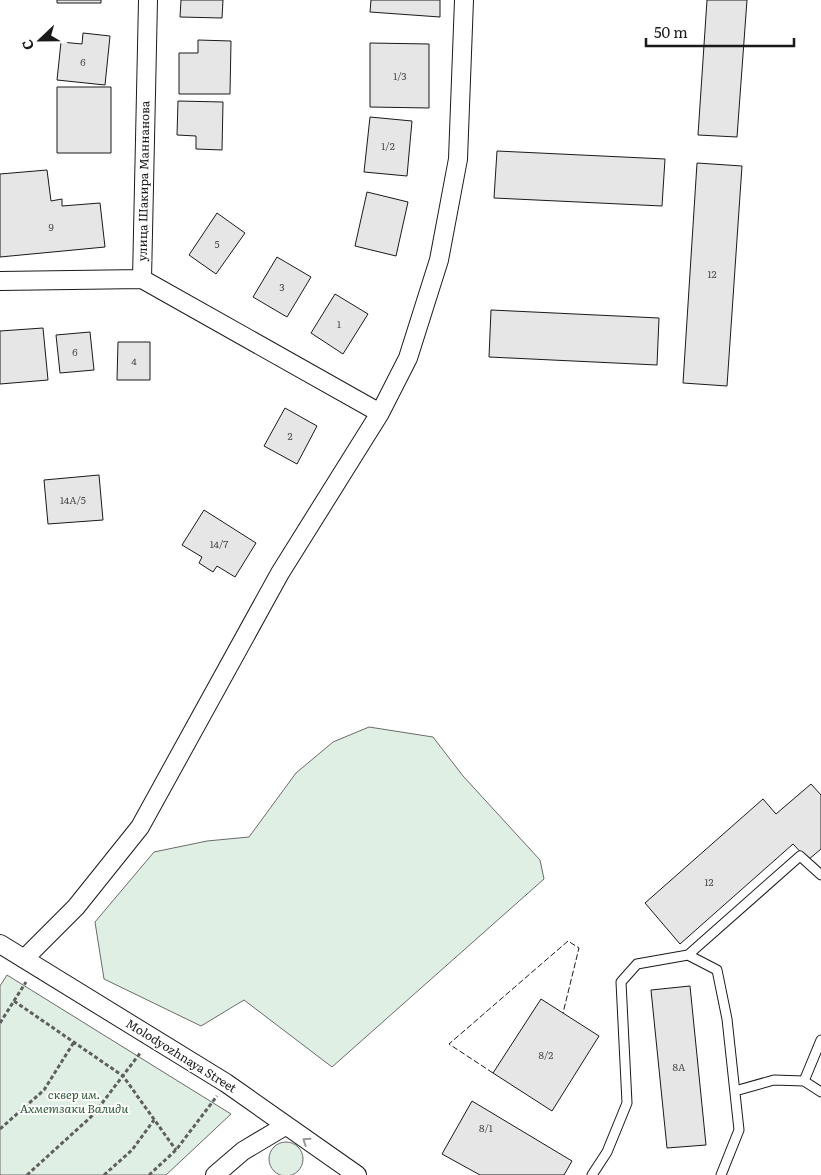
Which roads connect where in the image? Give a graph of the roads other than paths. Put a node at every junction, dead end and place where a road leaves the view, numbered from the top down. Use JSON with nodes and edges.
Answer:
{"nodes":[{"id":1,"x":148,"y":0,"type":"edge"},
{"id":2,"x":464,"y":0,"type":"edge"},
{"id":3,"x":142,"y":279,"type":"junction"},
{"id":4,"x":0,"y":281,"type":"edge"},
{"id":5,"x":380,"y":413,"type":"junction"},
{"id":6,"x":821,"y":875,"type":"edge"},
{"id":7,"x":0,"y":944,"type":"edge"},
{"id":8,"x":688,"y":955,"type":"junction"},
{"id":9,"x":30,"y":963,"type":"junction"},
{"id":10,"x":821,"y":1040,"type":"edge"},
{"id":11,"x":804,"y":1081,"type":"junction"},
{"id":12,"x":735,"y":1091,"type":"junction"},
{"id":13,"x":821,"y":1092,"type":"edge"},
{"id":14,"x":285,"y":1126,"type":"junction"},
{"id":15,"x":332,"y":1166,"type":"edge"},
{"id":16,"x":233,"y":1167,"type":"edge"},
{"id":17,"x":215,"y":1175,"type":"edge"},
{"id":18,"x":357,"y":1175,"type":"edge"},
{"id":19,"x":592,"y":1175,"type":"edge"},
{"id":20,"x":721,"y":1175,"type":"edge"}],
"edges":[{"from":1,"to":3,"type":"street","name":"улица Шакира Маннанова"},
{"from":2,"to":5,"type":"street"},
{"from":3,"to":4,"type":"street","name":"улица Шакира Маннанова"},
{"from":3,"to":5,"type":"street"},
{"from":5,"to":9,"type":"street"},
{"from":6,"to":8,"type":"lane"},
{"from":7,"to":9,"type":"street","name":"Molodyozhnaya Street"},
{"from":8,"to":12,"type":"lane"},
{"from":8,"to":19,"type":"lane"},
{"from":9,"to":14,"type":"street","name":"Molodyozhnaya Street"},
{"from":10,"to":11,"type":"lane"},
{"from":11,"to":12,"type":"lane"},
{"from":11,"to":13,"type":"lane"},
{"from":12,"to":20,"type":"lane"},
{"from":15,"to":14,"type":"street","name":"Molodyozhnaya Street","one_way":true},
{"from":14,"to":16,"type":"street"},
{"from":15,"to":18,"type":"street","name":"Molodyozhnaya Street"},
{"from":16,"to":17,"type":"street"}]}
